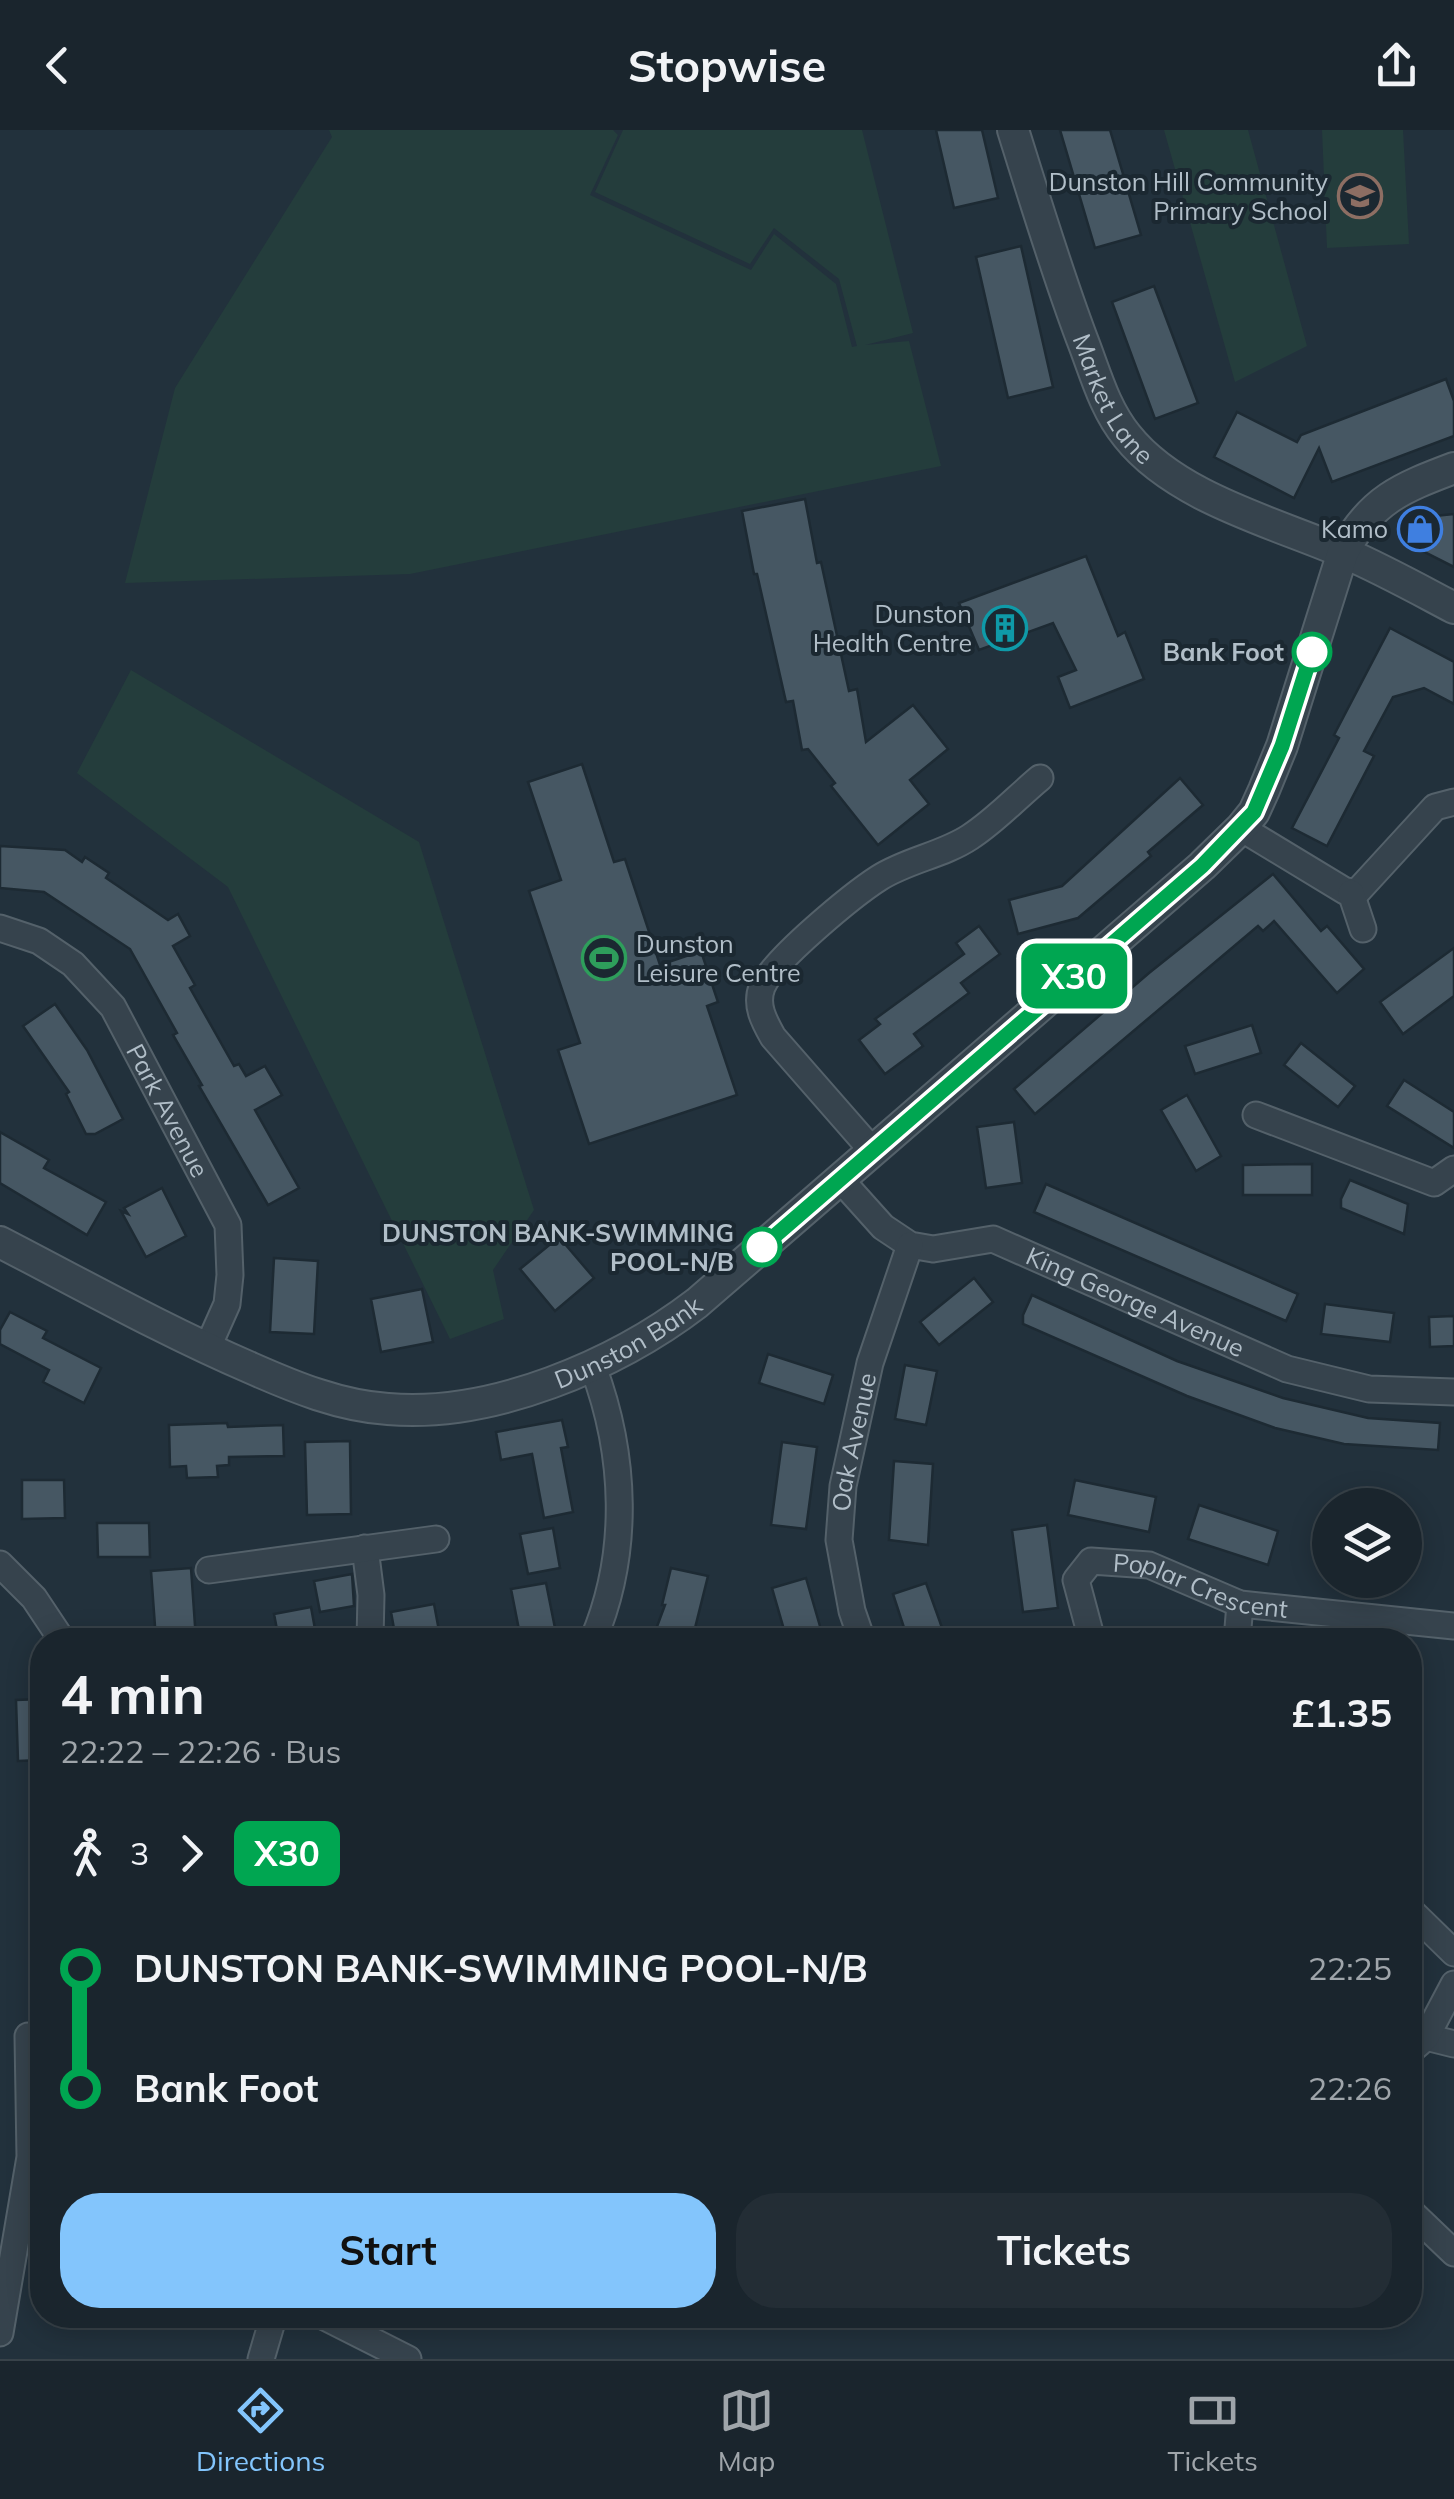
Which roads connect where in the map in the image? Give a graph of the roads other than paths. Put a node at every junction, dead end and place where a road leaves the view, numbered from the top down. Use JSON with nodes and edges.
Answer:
{"nodes":[{"id":1,"x":1013,"y":130,"type":"edge"},
{"id":2,"x":1454,"y":468,"type":"edge"},
{"id":3,"x":1343,"y":552,"type":"junction"},
{"id":4,"x":1454,"y":608,"type":"edge"},
{"id":5,"x":1040,"y":778,"type":"dead end"},
{"id":6,"x":1454,"y":802,"type":"edge"},
{"id":7,"x":1241,"y":828,"type":"junction"},
{"id":8,"x":1350,"y":893,"type":"junction"},
{"id":9,"x":0,"y":928,"type":"edge"},
{"id":10,"x":1363,"y":928,"type":"dead end"},
{"id":11,"x":1256,"y":1114,"type":"dead end"},
{"id":12,"x":871,"y":1149,"type":"junction"},
{"id":13,"x":1454,"y":1169,"type":"edge"},
{"id":14,"x":839,"y":1178,"type":"junction"},
{"id":15,"x":0,"y":1242,"type":"edge"},
{"id":16,"x":910,"y":1245,"type":"junction"},
{"id":17,"x":207,"y":1349,"type":"junction"},
{"id":18,"x":593,"y":1367,"type":"junction"},
{"id":19,"x":1454,"y":1392,"type":"edge"},
{"id":20,"x":436,"y":1538,"type":"dead end"},
{"id":21,"x":366,"y":1548,"type":"junction"},
{"id":22,"x":0,"y":1564,"type":"edge"},
{"id":23,"x":210,"y":1570,"type":"dead end"},
{"id":24,"x":1240,"y":1604,"type":"junction"},
{"id":25,"x":1454,"y":1626,"type":"edge"},
{"id":26,"x":54,"y":1628,"type":"edge"},
{"id":27,"x":370,"y":1628,"type":"edge"},
{"id":28,"x":597,"y":1628,"type":"edge"},
{"id":29,"x":858,"y":1628,"type":"edge"},
{"id":30,"x":1089,"y":1628,"type":"edge"},
{"id":31,"x":1238,"y":1628,"type":"edge"},
{"id":32,"x":1422,"y":1922,"type":"edge"},
{"id":33,"x":1454,"y":1953,"type":"edge"},
{"id":34,"x":1454,"y":1984,"type":"edge"},
{"id":35,"x":28,"y":2036,"type":"dead end"},
{"id":36,"x":1422,"y":2037,"type":"edge"},
{"id":37,"x":1422,"y":2044,"type":"edge"},
{"id":38,"x":1454,"y":2044,"type":"edge"},
{"id":39,"x":1422,"y":2222,"type":"edge"},
{"id":40,"x":1454,"y":2253,"type":"edge"},
{"id":41,"x":270,"y":2328,"type":"edge"},
{"id":42,"x":347,"y":2328,"type":"edge"},
{"id":43,"x":0,"y":2333,"type":"edge"},
{"id":44,"x":261,"y":2359,"type":"edge"},
{"id":45,"x":408,"y":2359,"type":"edge"}],
"edges":[{"from":1,"to":3,"type":"street","name":"Market Lane"},
{"from":2,"to":3,"type":"street","name":"Dunston Bank"},
{"from":3,"to":4,"type":"street","name":"Market Lane"},
{"from":3,"to":7,"type":"street","name":"Dunston Bank"},
{"from":5,"to":12,"type":"street"},
{"from":6,"to":8,"type":"street"},
{"from":7,"to":8,"type":"street"},
{"from":7,"to":12,"type":"street","name":"Dunston Bank"},
{"from":8,"to":10,"type":"street"},
{"from":9,"to":17,"type":"street","name":"Park Avenue"},
{"from":11,"to":13,"type":"street"},
{"from":12,"to":14,"type":"street","name":"Dunston Bank"},
{"from":14,"to":16,"type":"street"},
{"from":14,"to":18,"type":"street","name":"Dunston Bank"},
{"from":15,"to":17,"type":"street","name":"Dunston Bank"},
{"from":16,"to":19,"type":"street","name":"King George Avenue"},
{"from":16,"to":29,"type":"street","name":"Oak Avenue"},
{"from":17,"to":18,"type":"street","name":"Dunston Bank"},
{"from":18,"to":28,"type":"street"},
{"from":20,"to":21,"type":"street"},
{"from":21,"to":23,"type":"street"},
{"from":21,"to":27,"type":"street"},
{"from":22,"to":26,"type":"street"},
{"from":24,"to":25,"type":"street","name":"Poplar Crescent"},
{"from":24,"to":30,"type":"street","name":"Poplar Crescent"},
{"from":24,"to":31,"type":"street"},
{"from":32,"to":33,"type":"street"},
{"from":34,"to":36,"type":"street"},
{"from":35,"to":43,"type":"street"},
{"from":37,"to":38,"type":"street"},
{"from":39,"to":40,"type":"street"},
{"from":41,"to":44,"type":"street"},
{"from":42,"to":45,"type":"street"}]}
